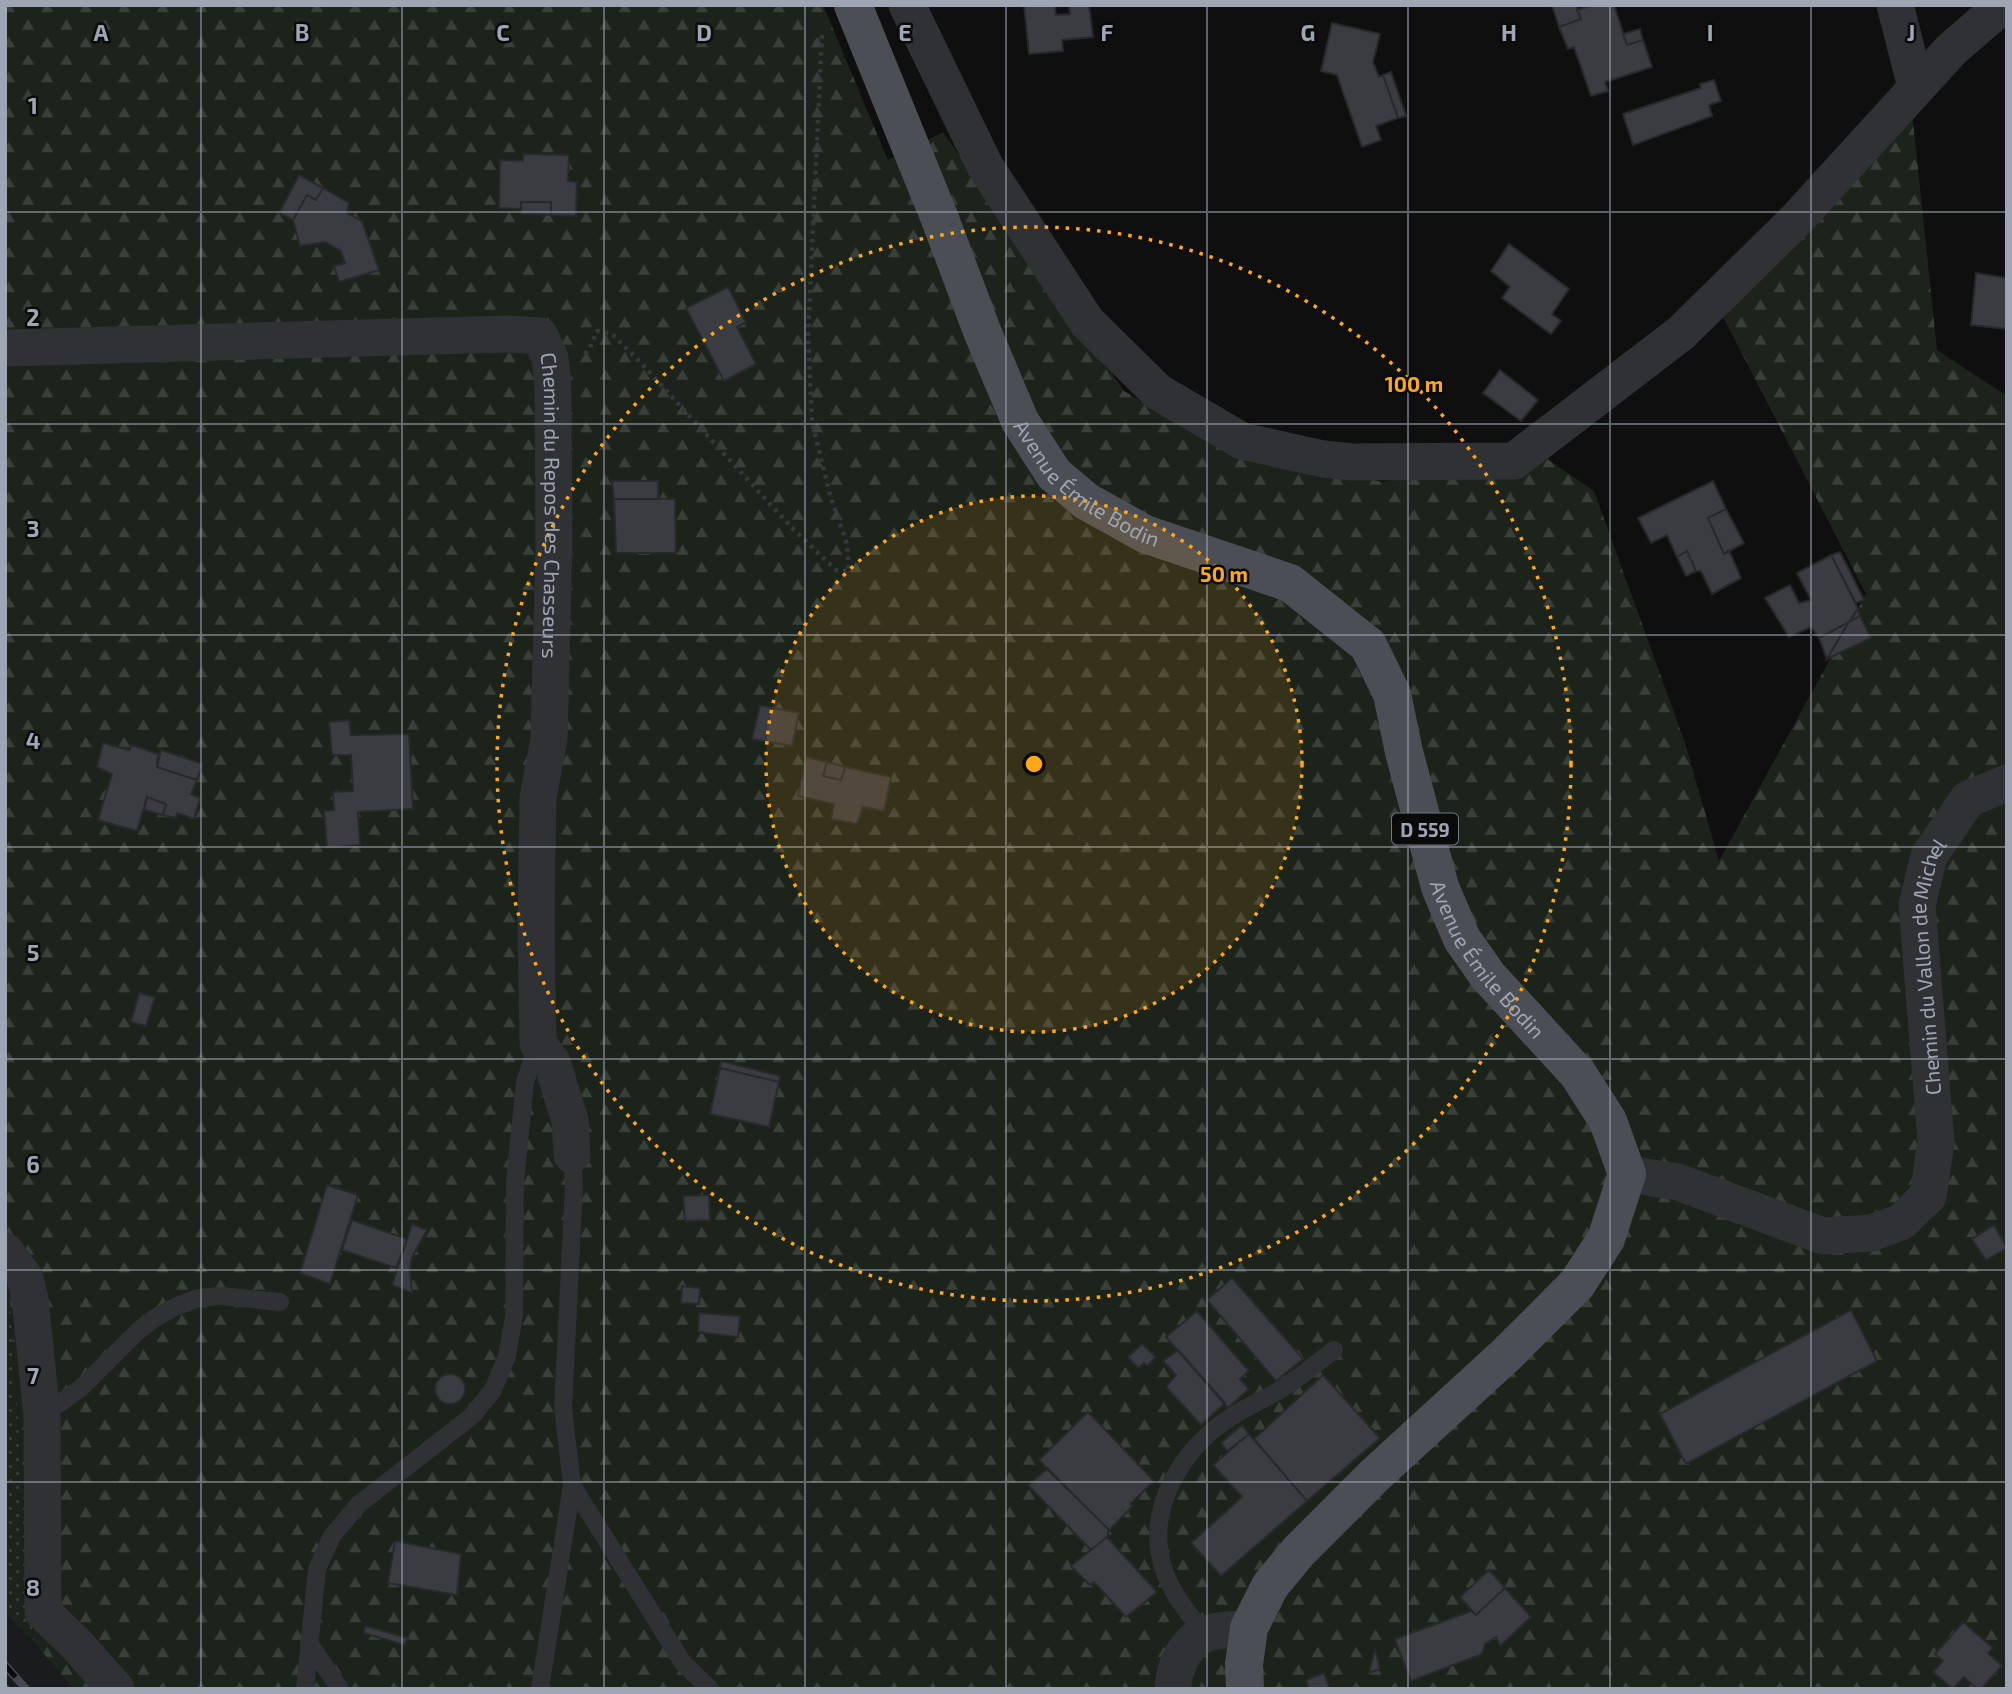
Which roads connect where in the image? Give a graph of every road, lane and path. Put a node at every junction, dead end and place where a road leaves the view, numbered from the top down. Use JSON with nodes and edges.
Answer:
{"nodes":[{"id":1,"x":853,"y":5,"type":"edge"},
{"id":2,"x":906,"y":5,"type":"edge"},
{"id":3,"x":1895,"y":5,"type":"edge"},
{"id":4,"x":2003,"y":5,"type":"edge"},
{"id":5,"x":822,"y":27,"type":"dead end"},
{"id":6,"x":1916,"y":88,"type":"junction"},
{"id":7,"x":5,"y":348,"type":"edge"},
{"id":8,"x":550,"y":358,"type":"junction"},
{"id":9,"x":2007,"y":783,"type":"edge"},
{"id":10,"x":538,"y":1044,"type":"junction"},
{"id":11,"x":572,"y":1155,"type":"joint"},
{"id":12,"x":1627,"y":1174,"type":"junction"},
{"id":13,"x":5,"y":1251,"type":"edge"},
{"id":14,"x":280,"y":1302,"type":"dead end"},
{"id":15,"x":1334,"y":1350,"type":"dead end"},
{"id":16,"x":41,"y":1416,"type":"junction"},
{"id":17,"x":572,"y":1485,"type":"junction"},
{"id":18,"x":1249,"y":1628,"type":"junction"},
{"id":19,"x":1205,"y":1634,"type":"junction"},
{"id":20,"x":309,"y":1643,"type":"junction"},
{"id":21,"x":1176,"y":1676,"type":"edge"},
{"id":22,"x":116,"y":1689,"type":"edge"},
{"id":23,"x":305,"y":1689,"type":"edge"},
{"id":24,"x":340,"y":1689,"type":"edge"},
{"id":25,"x":540,"y":1689,"type":"edge"},
{"id":26,"x":710,"y":1689,"type":"edge"},
{"id":27,"x":1245,"y":1689,"type":"edge"}],
"edges":[{"from":1,"to":12,"type":"main road","name":"Avenue Émile Bodin","number":"D 559"},
{"from":2,"to":6,"type":"street"},
{"from":3,"to":6,"type":"street"},
{"from":4,"to":6,"type":"street"},
{"from":5,"to":8,"type":"path"},
{"from":7,"to":8,"type":"street","name":"Chemin du Repos des Chasseurs"},
{"from":8,"to":10,"type":"street","name":"Chemin du Repos des Chasseurs"},
{"from":9,"to":12,"type":"street","name":"Chemin du Vallon de Michel"},
{"from":10,"to":11,"type":"street"},
{"from":10,"to":20,"type":"lane"},
{"from":11,"to":17,"type":"lane"},
{"from":12,"to":18,"type":"main road"},
{"from":13,"to":16,"type":"street"},
{"from":14,"to":16,"type":"lane"},
{"from":15,"to":19,"type":"lane"},
{"from":16,"to":22,"type":"street"},
{"from":17,"to":25,"type":"lane"},
{"from":17,"to":26,"type":"lane"},
{"from":18,"to":19,"type":"street"},
{"from":18,"to":27,"type":"main road"},
{"from":19,"to":21,"type":"street"},
{"from":20,"to":23,"type":"lane"},
{"from":20,"to":24,"type":"lane"}]}
